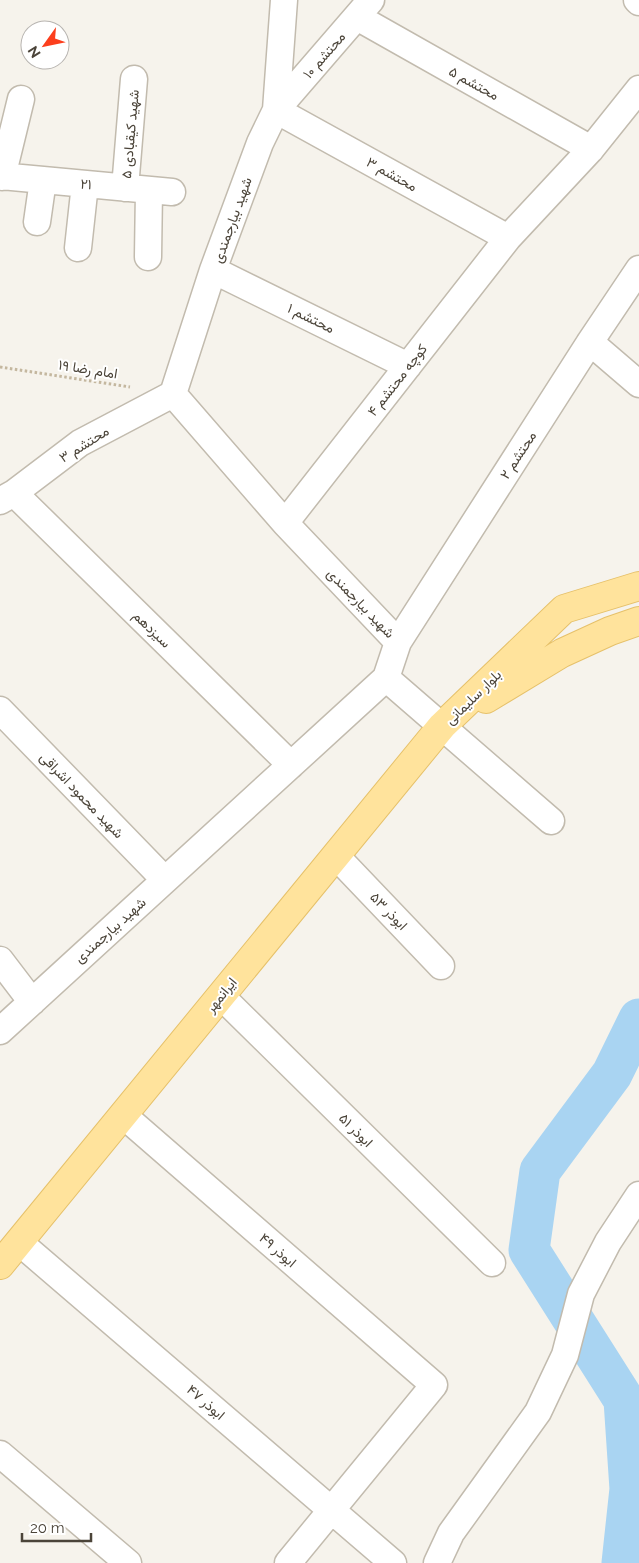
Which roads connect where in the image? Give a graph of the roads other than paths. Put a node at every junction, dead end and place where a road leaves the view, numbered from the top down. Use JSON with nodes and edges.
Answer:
{"nodes":[{"id":1,"x":284,"y":0,"type":"edge"},
{"id":2,"x":364,"y":9,"type":"edge"},
{"id":3,"x":134,"y":79,"type":"dead end"},
{"id":4,"x":639,"y":88,"type":"edge"},
{"id":5,"x":21,"y":99,"type":"dead end"},
{"id":6,"x":276,"y":110,"type":"junction"},
{"id":7,"x":591,"y":149,"type":"junction"},
{"id":8,"x":1,"y":177,"type":"edge"},
{"id":9,"x":43,"y":180,"type":"junction"},
{"id":10,"x":86,"y":184,"type":"junction"},
{"id":11,"x":149,"y":190,"type":"junction"},
{"id":12,"x":37,"y":222,"type":"dead end"},
{"id":13,"x":508,"y":238,"type":"junction"},
{"id":14,"x":78,"y":248,"type":"dead end"},
{"id":15,"x":148,"y":257,"type":"dead end"},
{"id":16,"x":639,"y":269,"type":"edge"},
{"id":17,"x":213,"y":270,"type":"junction"},
{"id":18,"x":590,"y":342,"type":"junction"},
{"id":19,"x":408,"y":366,"type":"junction"},
{"id":20,"x":639,"y":384,"type":"edge"},
{"id":21,"x":173,"y":394,"type":"junction"},
{"id":22,"x":7,"y":497,"type":"edge"},
{"id":23,"x":285,"y":523,"type":"junction"},
{"id":24,"x":639,"y":586,"type":"edge"},
{"id":25,"x":639,"y":621,"type":"edge"},
{"id":26,"x":398,"y":642,"type":"junction"},
{"id":27,"x":386,"y":678,"type":"junction"},
{"id":28,"x":0,"y":710,"type":"edge"},
{"id":29,"x":442,"y":726,"type":"junction"},
{"id":30,"x":291,"y":765,"type":"junction"},
{"id":31,"x":551,"y":821,"type":"dead end"},
{"id":32,"x":336,"y":856,"type":"junction"},
{"id":33,"x":165,"y":880,"type":"junction"},
{"id":34,"x":0,"y":960,"type":"edge"},
{"id":35,"x":441,"y":966,"type":"dead end"},
{"id":36,"x":220,"y":996,"type":"junction"},
{"id":37,"x":32,"y":1002,"type":"junction"},
{"id":38,"x":0,"y":1031,"type":"edge"},
{"id":39,"x":123,"y":1115,"type":"junction"},
{"id":40,"x":639,"y":1195,"type":"edge"},
{"id":41,"x":19,"y":1242,"type":"junction"},
{"id":42,"x":492,"y":1263,"type":"dead end"},
{"id":43,"x":0,"y":1265,"type":"edge"},
{"id":44,"x":0,"y":1454,"type":"edge"},
{"id":45,"x":331,"y":1510,"type":"junction"},
{"id":46,"x":128,"y":1563,"type":"edge"},
{"id":47,"x":288,"y":1563,"type":"edge"},
{"id":48,"x":393,"y":1563,"type":"edge"},
{"id":49,"x":437,"y":1563,"type":"edge"}],
"edges":[{"from":1,"to":6,"type":"street"},
{"from":2,"to":6,"type":"street","name":"۱۰ محتشم"},
{"from":2,"to":7,"type":"street","name":"محتشم ۵"},
{"from":3,"to":11,"type":"street","name":"۵ شهید کیقبادی"},
{"from":4,"to":7,"type":"street","name":"کوچه محتشم ۴"},
{"from":5,"to":8,"type":"street"},
{"from":6,"to":13,"type":"street","name":"محتشم ۳"},
{"from":6,"to":17,"type":"street","name":"شهید بیارجمندی"},
{"from":7,"to":13,"type":"street","name":"کوچه محتشم ۴"},
{"from":8,"to":9,"type":"street","name":"۲۱"},
{"from":9,"to":10,"type":"street","name":"۲۱"},
{"from":9,"to":12,"type":"street"},
{"from":10,"to":11,"type":"street","name":"۲۱"},
{"from":10,"to":14,"type":"street"},
{"from":11,"to":15,"type":"street","name":"۵ شهید کیقبادی"},
{"from":13,"to":19,"type":"street","name":"کوچه محتشم ۴"},
{"from":16,"to":18,"type":"street","name":"۲ محتشم"},
{"from":17,"to":19,"type":"street","name":"محتشم ۱"},
{"from":17,"to":21,"type":"street","name":"شهید بیارجمندی"},
{"from":18,"to":20,"type":"street"},
{"from":18,"to":26,"type":"street","name":"۲ محتشم"},
{"from":19,"to":23,"type":"street","name":"کوچه محتشم ۴"},
{"from":21,"to":22,"type":"street","name":"محتشم ۳"},
{"from":21,"to":23,"type":"street","name":"شهید بیارجمندی"},
{"from":22,"to":30,"type":"street","name":"سیزدهم"},
{"from":23,"to":26,"type":"street","name":"شهید بیارجمندی"},
{"from":24,"to":29,"type":"main road","name":"بلوار سلیمانی"},
{"from":25,"to":29,"type":"main road","name":"بلوار سلیمانی"},
{"from":26,"to":27,"type":"street","name":"شهید بیارجمندی"},
{"from":27,"to":29,"type":"street"},
{"from":27,"to":30,"type":"street","name":"شهید بیارجمندی"},
{"from":28,"to":33,"type":"street","name":"شهید محمود اشراقی"},
{"from":29,"to":31,"type":"street"},
{"from":29,"to":32,"type":"main road","name":"ایرانمهر"},
{"from":30,"to":33,"type":"street","name":"شهید بیارجمندی"},
{"from":32,"to":35,"type":"street","name":"۵۳ ابوذر"},
{"from":32,"to":36,"type":"main road","name":"ایرانمهر"},
{"from":33,"to":37,"type":"street","name":"شهید بیارجمندی"},
{"from":34,"to":37,"type":"street"},
{"from":36,"to":39,"type":"main road","name":"ایرانمهر"},
{"from":36,"to":42,"type":"street","name":"ابوذر ۵۱"},
{"from":37,"to":38,"type":"street","name":"شهید بیارجمندی"},
{"from":39,"to":41,"type":"main road","name":"ایرانمهر"},
{"from":39,"to":45,"type":"street","name":"ابوذر ۴۹"},
{"from":40,"to":49,"type":"street"},
{"from":41,"to":43,"type":"main road","name":"ایرانمهر"},
{"from":41,"to":45,"type":"street","name":"ابوذر ۴۷"},
{"from":44,"to":46,"type":"street"},
{"from":45,"to":47,"type":"street"},
{"from":45,"to":48,"type":"street","name":"ابوذر ۴۷"}]}
